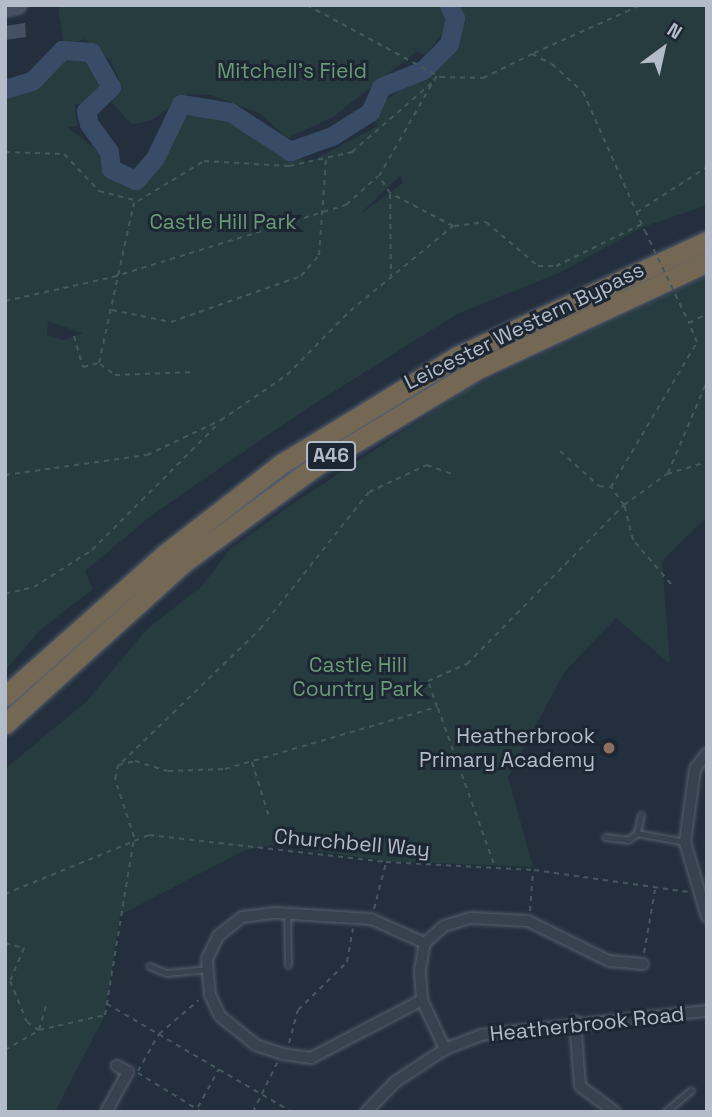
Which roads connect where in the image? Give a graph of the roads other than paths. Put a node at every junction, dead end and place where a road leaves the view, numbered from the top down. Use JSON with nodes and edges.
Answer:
{"nodes":[{"id":1,"x":18,"y":5,"type":"edge"},
{"id":2,"x":5,"y":8,"type":"edge"},
{"id":3,"x":707,"y":241,"type":"edge"},
{"id":4,"x":707,"y":262,"type":"edge"},
{"id":5,"x":5,"y":695,"type":"edge"},
{"id":6,"x":5,"y":724,"type":"edge"},
{"id":7,"x":707,"y":753,"type":"edge"},
{"id":8,"x":641,"y":815,"type":"dead end"},
{"id":9,"x":637,"y":833,"type":"junction"},
{"id":10,"x":605,"y":837,"type":"dead end"},
{"id":11,"x":685,"y":842,"type":"junction"},
{"id":12,"x":287,"y":912,"type":"junction"},
{"id":13,"x":707,"y":917,"type":"edge"},
{"id":14,"x":425,"y":943,"type":"junction"},
{"id":15,"x":643,"y":964,"type":"road end"},
{"id":16,"x":288,"y":965,"type":"dead end"},
{"id":17,"x":149,"y":966,"type":"dead end"},
{"id":18,"x":208,"y":969,"type":"junction"},
{"id":19,"x":422,"y":1000,"type":"junction"},
{"id":20,"x":707,"y":1011,"type":"edge"},
{"id":21,"x":575,"y":1021,"type":"junction"},
{"id":22,"x":445,"y":1049,"type":"junction"},
{"id":23,"x":117,"y":1066,"type":"dead end"},
{"id":24,"x":691,"y":1090,"type":"dead end"},
{"id":25,"x":106,"y":1112,"type":"edge"},
{"id":26,"x":366,"y":1112,"type":"edge"},
{"id":27,"x":615,"y":1112,"type":"edge"},
{"id":28,"x":665,"y":1112,"type":"edge"}],
"edges":[{"from":1,"to":2,"type":"street"},
{"from":3,"to":5,"type":"highway","name":"Leicester Western Bypass","number":"A46"},
{"from":4,"to":6,"type":"highway","name":"Leicester Western Bypass","number":"A46"},
{"from":7,"to":11,"type":"street"},
{"from":8,"to":9,"type":"lane"},
{"from":9,"to":10,"type":"lane"},
{"from":9,"to":11,"type":"lane"},
{"from":11,"to":13,"type":"street"},
{"from":12,"to":14,"type":"street"},
{"from":12,"to":16,"type":"lane"},
{"from":12,"to":18,"type":"street"},
{"from":14,"to":15,"type":"street"},
{"from":14,"to":19,"type":"street"},
{"from":17,"to":18,"type":"lane"},
{"from":18,"to":19,"type":"street"},
{"from":19,"to":22,"type":"street"},
{"from":20,"to":21,"type":"street","name":"Heatherbrook Road"},
{"from":21,"to":22,"type":"street","name":"Heatherbrook Road"},
{"from":21,"to":27,"type":"street"},
{"from":22,"to":26,"type":"street","name":"Heatherbrook Road"},
{"from":23,"to":25,"type":"street"},
{"from":24,"to":28,"type":"lane"}]}
